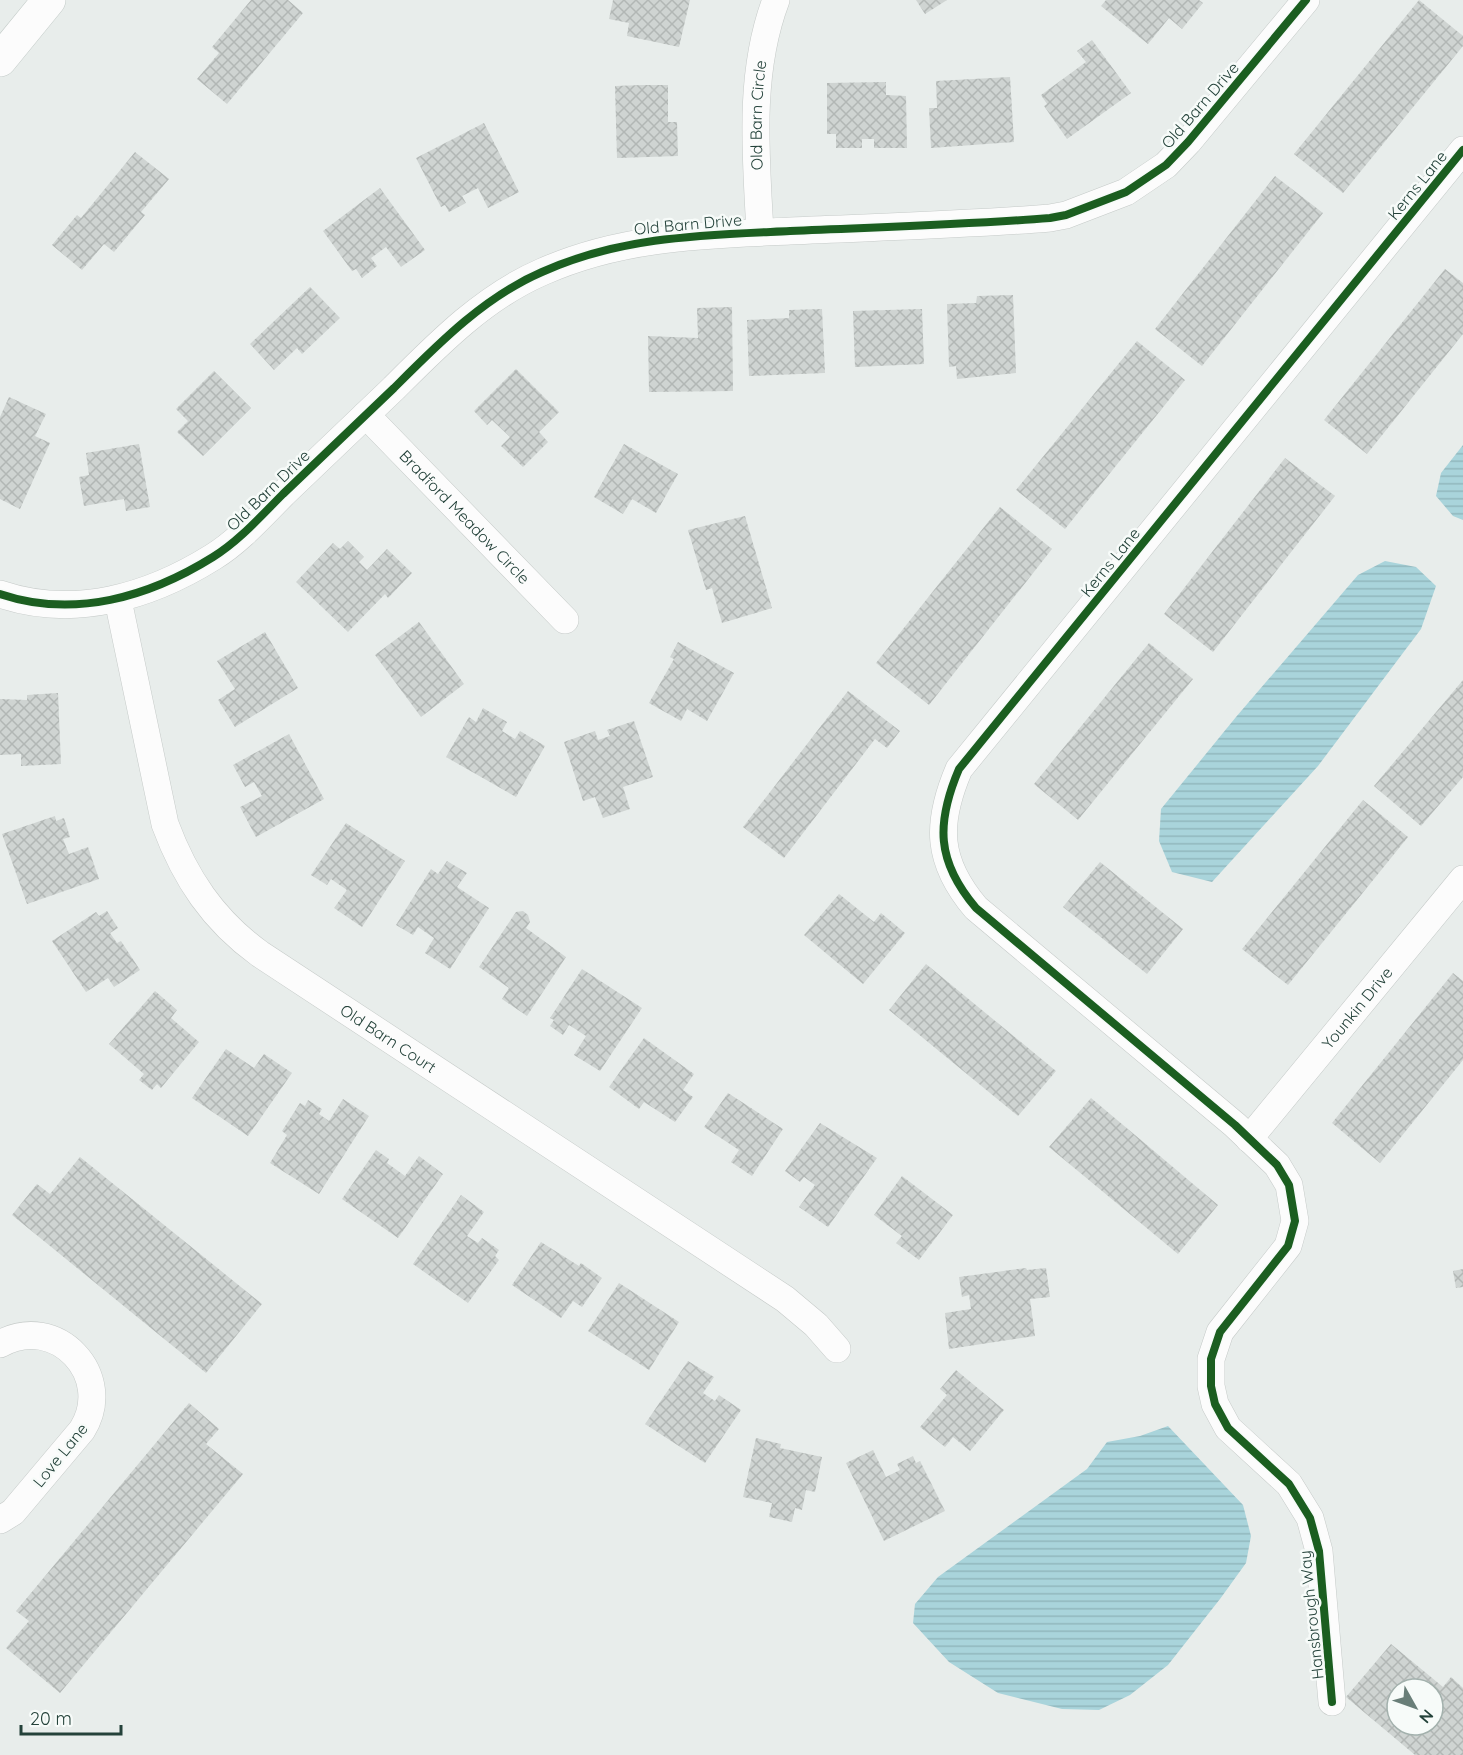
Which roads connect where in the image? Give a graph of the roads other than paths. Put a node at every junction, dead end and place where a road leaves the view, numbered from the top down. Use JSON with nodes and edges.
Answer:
{"nodes":[{"id":1,"x":49,"y":0,"type":"edge"},
{"id":2,"x":776,"y":0,"type":"edge"},
{"id":3,"x":1306,"y":0,"type":"edge"},
{"id":4,"x":0,"y":60,"type":"edge"},
{"id":5,"x":1463,"y":150,"type":"edge"},
{"id":6,"x":760,"y":232,"type":"junction"},
{"id":7,"x":366,"y":415,"type":"junction"},
{"id":8,"x":0,"y":594,"type":"edge"},
{"id":9,"x":118,"y":600,"type":"junction"},
{"id":10,"x":565,"y":620,"type":"dead end"},
{"id":11,"x":1463,"y":879,"type":"edge"},
{"id":12,"x":1250,"y":1139,"type":"junction"},
{"id":13,"x":0,"y":1344,"type":"edge"},
{"id":14,"x":837,"y":1349,"type":"dead end"},
{"id":15,"x":0,"y":1520,"type":"edge"},
{"id":16,"x":1332,"y":1702,"type":"dead end"}],
"edges":[{"from":1,"to":4,"type":"street"},
{"from":2,"to":6,"type":"street","name":"Old Barn Circle"},
{"from":3,"to":6,"type":"street","name":"Old Barn Drive"},
{"from":5,"to":12,"type":"street","name":"Kerns Lane"},
{"from":6,"to":7,"type":"street","name":"Old Barn Drive"},
{"from":7,"to":9,"type":"street","name":"Old Barn Drive"},
{"from":7,"to":10,"type":"street","name":"Bradford Meadow Circle"},
{"from":8,"to":9,"type":"street","name":"Old Barn Drive"},
{"from":9,"to":14,"type":"street","name":"Old Barn Court"},
{"from":11,"to":12,"type":"street","name":"Younkin Drive"},
{"from":12,"to":16,"type":"street","name":"Hansbrough Way"},
{"from":13,"to":15,"type":"street","name":"Love Lane"}]}
